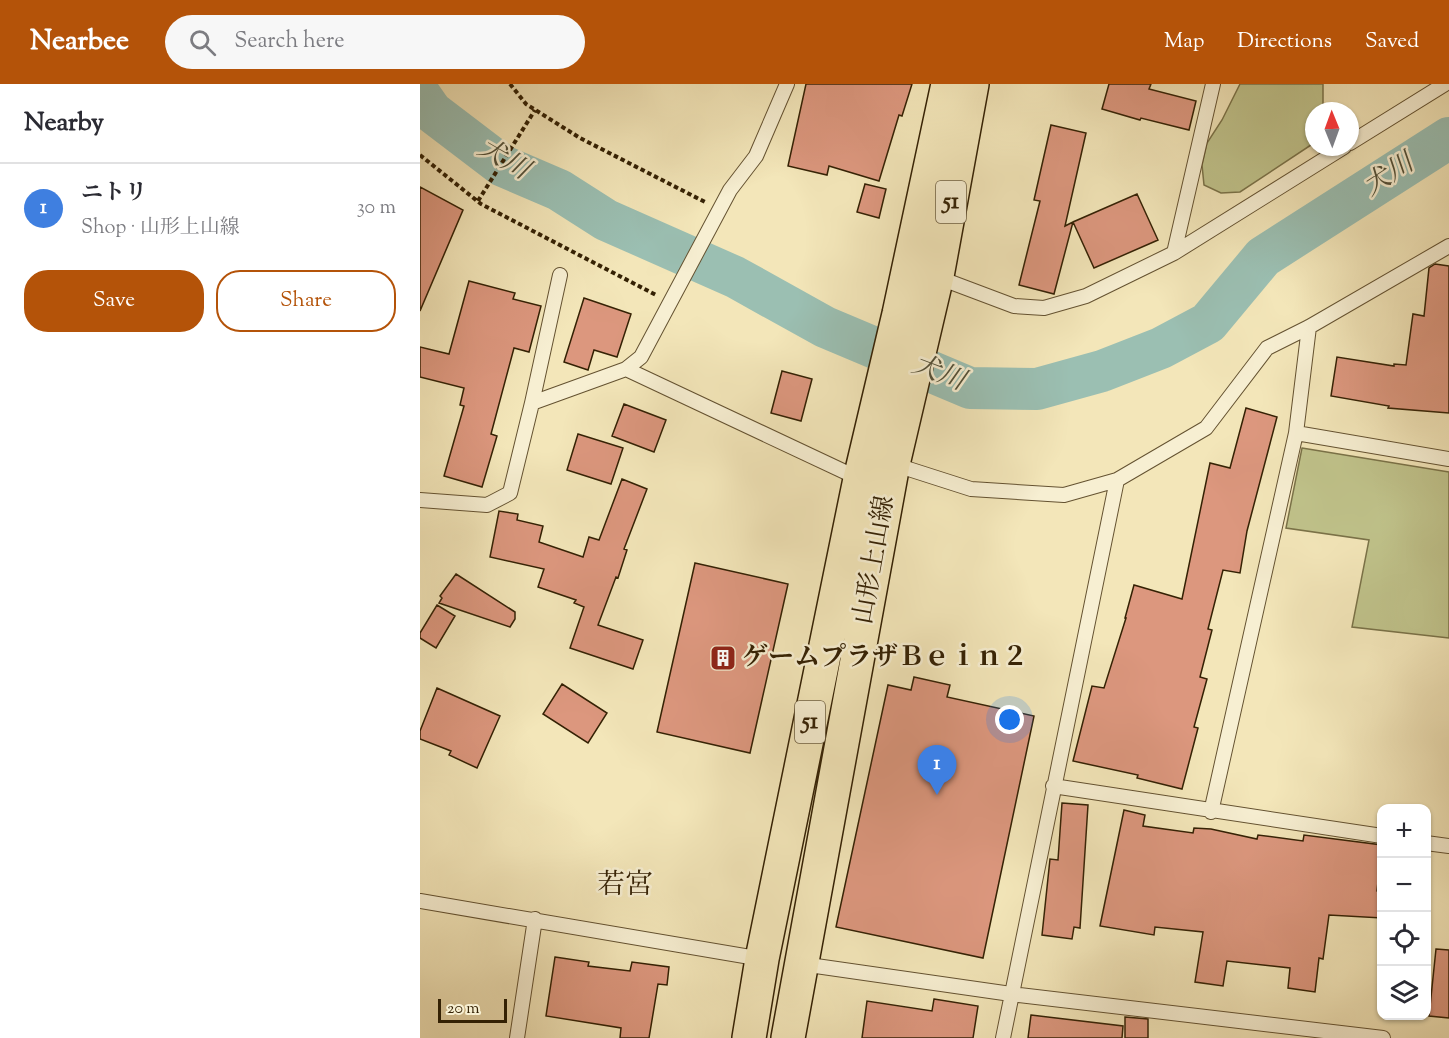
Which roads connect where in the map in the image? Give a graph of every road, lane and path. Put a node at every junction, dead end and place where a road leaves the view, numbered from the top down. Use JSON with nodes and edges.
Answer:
{"nodes":[{"id":1,"x":510,"y":84,"type":"edge"},
{"id":2,"x":787,"y":84,"type":"edge"},
{"id":3,"x":948,"y":84,"type":"edge"},
{"id":4,"x":972,"y":84,"type":"edge"},
{"id":5,"x":1213,"y":84,"type":"edge"},
{"id":6,"x":1445,"y":84,"type":"edge"},
{"id":7,"x":535,"y":111,"type":"junction"},
{"id":8,"x":1359,"y":137,"type":"edge"},
{"id":9,"x":420,"y":155,"type":"edge"},
{"id":10,"x":1330,"y":156,"type":"edge"},
{"id":11,"x":478,"y":201,"type":"junction"},
{"id":12,"x":720,"y":209,"type":"junction"},
{"id":13,"x":1449,"y":246,"type":"edge"},
{"id":14,"x":1174,"y":253,"type":"junction"},
{"id":15,"x":560,"y":275,"type":"dead end"},
{"id":16,"x":937,"y":276,"type":"junction"},
{"id":17,"x":670,"y":303,"type":"junction"},
{"id":18,"x":913,"y":317,"type":"junction"},
{"id":19,"x":1309,"y":327,"type":"junction"},
{"id":20,"x":626,"y":369,"type":"junction"},
{"id":21,"x":532,"y":403,"type":"junction"},
{"id":22,"x":891,"y":410,"type":"junction"},
{"id":23,"x":1296,"y":433,"type":"junction"},
{"id":24,"x":1449,"y":459,"type":"edge"},
{"id":25,"x":893,"y":464,"type":"junction"},
{"id":26,"x":860,"y":479,"type":"junction"},
{"id":27,"x":1117,"y":480,"type":"junction"},
{"id":28,"x":420,"y":500,"type":"edge"},
{"id":29,"x":1053,"y":786,"type":"junction"},
{"id":30,"x":1211,"y":812,"type":"junction"},
{"id":31,"x":1377,"y":835,"type":"edge"},
{"id":32,"x":1431,"y":844,"type":"edge"},
{"id":33,"x":1449,"y":846,"type":"edge"},
{"id":34,"x":420,"y":901,"type":"edge"},
{"id":35,"x":535,"y":919,"type":"junction"},
{"id":36,"x":762,"y":959,"type":"junction"},
{"id":37,"x":801,"y":963,"type":"junction"},
{"id":38,"x":1011,"y":994,"type":"junction"},
{"id":39,"x":517,"y":1038,"type":"edge"},
{"id":40,"x":748,"y":1038,"type":"edge"},
{"id":41,"x":788,"y":1038,"type":"edge"},
{"id":42,"x":1003,"y":1038,"type":"edge"},
{"id":43,"x":1383,"y":1038,"type":"edge"}],
"edges":[{"from":1,"to":7,"type":"path"},
{"from":2,"to":12,"type":"lane"},
{"from":3,"to":18,"type":"main road","number":"51"},
{"from":4,"to":16,"type":"main road","name":"山形上山線","number":"51"},
{"from":5,"to":14,"type":"lane"},
{"from":6,"to":8,"type":"lane"},
{"from":7,"to":11,"type":"path"},
{"from":7,"to":12,"type":"path"},
{"from":9,"to":11,"type":"path"},
{"from":10,"to":14,"type":"lane"},
{"from":11,"to":17,"type":"path"},
{"from":12,"to":17,"type":"lane"},
{"from":13,"to":19,"type":"lane"},
{"from":14,"to":16,"type":"lane"},
{"from":15,"to":21,"type":"lane"},
{"from":16,"to":18,"type":"main road","name":"山形上山線","number":"51"},
{"from":17,"to":20,"type":"lane"},
{"from":18,"to":22,"type":"main road","name":"山形上山線","number":"51"},
{"from":19,"to":23,"type":"lane"},
{"from":19,"to":27,"type":"lane"},
{"from":20,"to":21,"type":"lane"},
{"from":20,"to":26,"type":"lane"},
{"from":21,"to":28,"type":"lane"},
{"from":22,"to":25,"type":"main road","name":"山形上山線","number":"51"},
{"from":22,"to":26,"type":"main road","name":"山形上山線","number":"51"},
{"from":23,"to":24,"type":"lane"},
{"from":23,"to":30,"type":"lane"},
{"from":25,"to":27,"type":"lane"},
{"from":25,"to":37,"type":"main road","name":"山形上山線","number":"51"},
{"from":26,"to":36,"type":"main road","name":"山形上山線","number":"51"},
{"from":27,"to":29,"type":"lane"},
{"from":29,"to":30,"type":"lane"},
{"from":29,"to":38,"type":"lane"},
{"from":30,"to":31,"type":"lane"},
{"from":32,"to":33,"type":"lane"},
{"from":34,"to":35,"type":"lane"},
{"from":35,"to":36,"type":"lane"},
{"from":35,"to":39,"type":"lane"},
{"from":36,"to":40,"type":"main road","name":"山形上山線","number":"51"},
{"from":37,"to":38,"type":"lane"},
{"from":37,"to":41,"type":"main road","name":"山形上山線","number":"51"},
{"from":38,"to":42,"type":"lane"},
{"from":38,"to":43,"type":"lane"}]}
